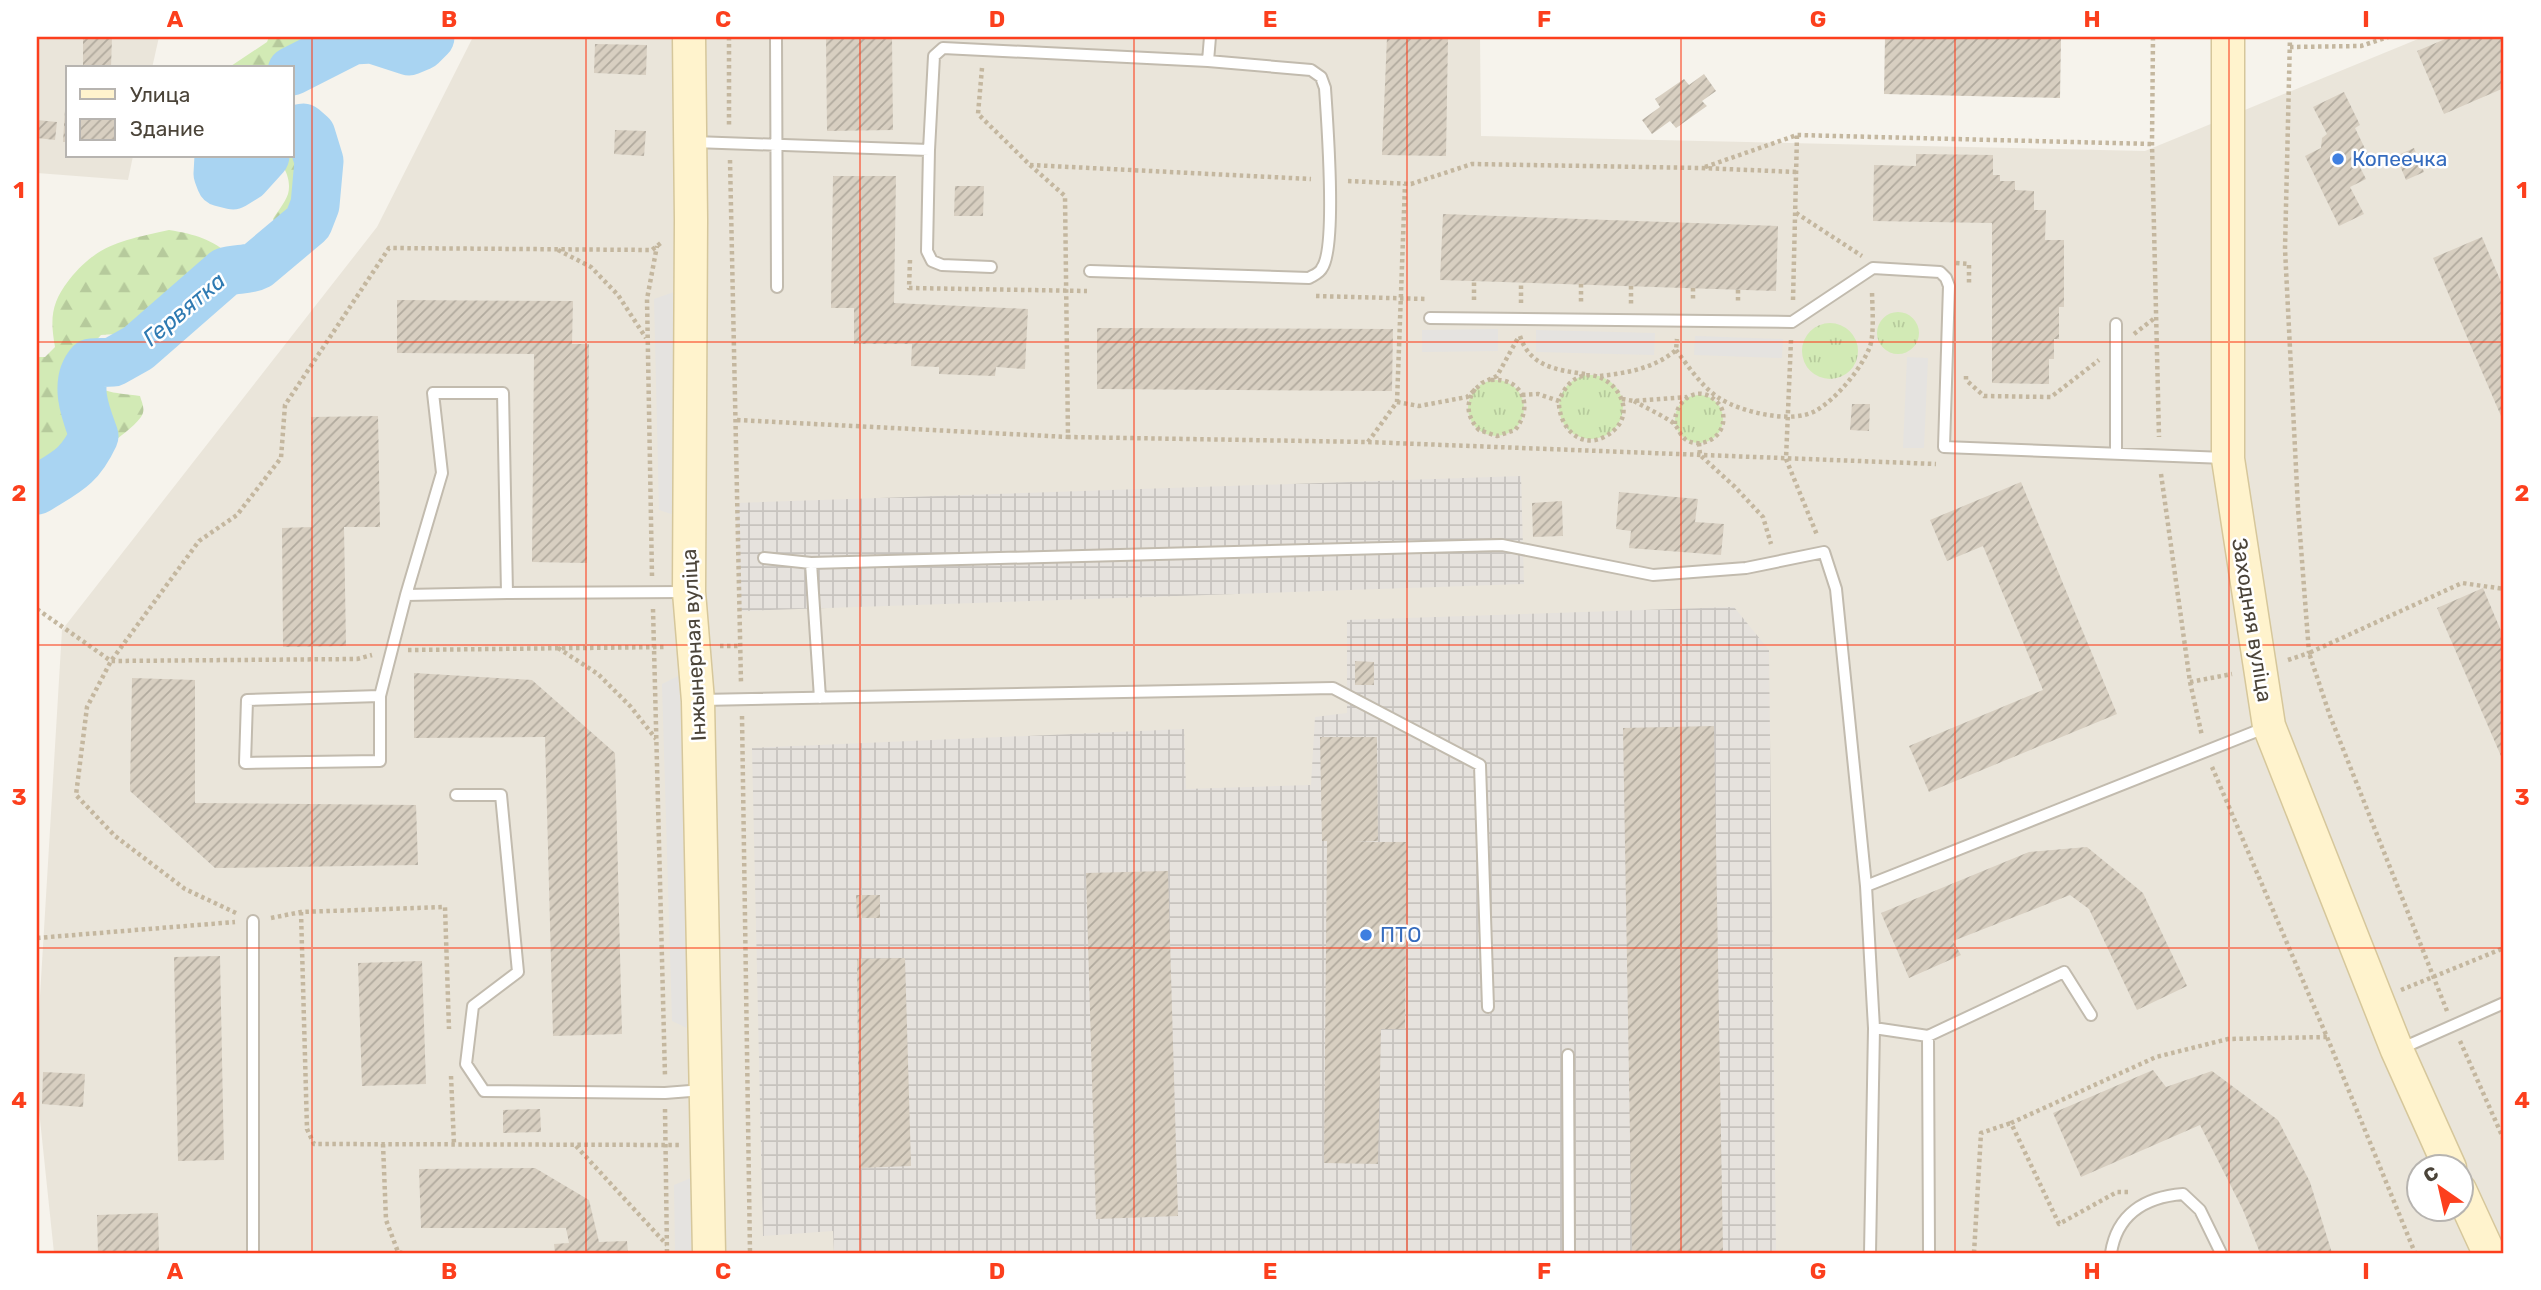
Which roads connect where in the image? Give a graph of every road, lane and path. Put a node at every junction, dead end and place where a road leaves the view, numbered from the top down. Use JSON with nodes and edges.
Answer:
{"nodes":[{"id":1,"x":689,"y":37,"type":"edge"},
{"id":2,"x":729,"y":37,"type":"edge"},
{"id":3,"x":776,"y":37,"type":"edge"},
{"id":4,"x":1210,"y":37,"type":"edge"},
{"id":5,"x":2228,"y":37,"type":"edge"},
{"id":6,"x":2388,"y":37,"type":"edge"},
{"id":7,"x":2290,"y":47,"type":"dead end"},
{"id":8,"x":1208,"y":61,"type":"junction"},
{"id":9,"x":690,"y":142,"type":"junction"},
{"id":10,"x":730,"y":143,"type":"junction"},
{"id":11,"x":777,"y":144,"type":"junction"},
{"id":12,"x":2152,"y":144,"type":"dead end"},
{"id":13,"x":929,"y":150,"type":"junction"},
{"id":14,"x":1030,"y":165,"type":"dead end"},
{"id":15,"x":1701,"y":168,"type":"dead end"},
{"id":16,"x":1405,"y":184,"type":"dead end"},
{"id":17,"x":1796,"y":213,"type":"dead end"},
{"id":18,"x":691,"y":220,"type":"junction"},
{"id":19,"x":658,"y":245,"type":"junction"},
{"id":20,"x":557,"y":249,"type":"junction"},
{"id":21,"x":1866,"y":258,"type":"dead end"},
{"id":22,"x":991,"y":267,"type":"dead end"},
{"id":23,"x":1873,"y":268,"type":"junction"},
{"id":24,"x":1090,"y":271,"type":"dead end"},
{"id":25,"x":1474,"y":281,"type":"dead end"},
{"id":26,"x":1521,"y":282,"type":"dead end"},
{"id":27,"x":1581,"y":285,"type":"dead end"},
{"id":28,"x":1631,"y":286,"type":"dead end"},
{"id":29,"x":777,"y":287,"type":"dead end"},
{"id":30,"x":1693,"y":288,"type":"dead end"},
{"id":31,"x":1738,"y":290,"type":"dead end"},
{"id":32,"x":1474,"y":301,"type":"dead end"},
{"id":33,"x":1581,"y":303,"type":"dead end"},
{"id":34,"x":1631,"y":305,"type":"dead end"},
{"id":35,"x":1694,"y":307,"type":"dead end"},
{"id":36,"x":1738,"y":308,"type":"dead end"},
{"id":37,"x":1430,"y":318,"type":"dead end"},
{"id":38,"x":1520,"y":318,"type":"junction"},
{"id":39,"x":1677,"y":320,"type":"junction"},
{"id":40,"x":2116,"y":324,"type":"dead end"},
{"id":41,"x":1520,"y":335,"type":"junction"},
{"id":42,"x":648,"y":340,"type":"junction"},
{"id":43,"x":1676,"y":350,"type":"junction"},
{"id":44,"x":1589,"y":375,"type":"junction"},
{"id":45,"x":1599,"y":376,"type":"junction"},
{"id":46,"x":1491,"y":380,"type":"junction"},
{"id":47,"x":1475,"y":389,"type":"junction"},
{"id":48,"x":1522,"y":395,"type":"junction"},
{"id":49,"x":1688,"y":397,"type":"junction"},
{"id":50,"x":1622,"y":399,"type":"junction"},
{"id":51,"x":1718,"y":400,"type":"junction"},
{"id":52,"x":1559,"y":401,"type":"junction"},
{"id":53,"x":1634,"y":401,"type":"junction"},
{"id":54,"x":1398,"y":402,"type":"junction"},
{"id":55,"x":737,"y":420,"type":"junction"},
{"id":56,"x":1675,"y":424,"type":"junction"},
{"id":57,"x":1490,"y":435,"type":"junction"},
{"id":58,"x":1068,"y":437,"type":"junction"},
{"id":59,"x":1587,"y":440,"type":"junction"},
{"id":60,"x":1367,"y":443,"type":"junction"},
{"id":61,"x":1699,"y":443,"type":"junction"},
{"id":62,"x":1489,"y":447,"type":"junction"},
{"id":63,"x":1585,"y":451,"type":"junction"},
{"id":64,"x":2116,"y":454,"type":"junction"},
{"id":65,"x":1700,"y":455,"type":"junction"},
{"id":66,"x":2228,"y":458,"type":"junction"},
{"id":67,"x":1786,"y":459,"type":"junction"},
{"id":68,"x":1939,"y":464,"type":"dead end"},
{"id":69,"x":1824,"y":552,"type":"junction"},
{"id":70,"x":764,"y":558,"type":"dead end"},
{"id":71,"x":1776,"y":562,"type":"junction"},
{"id":72,"x":811,"y":564,"type":"junction"},
{"id":73,"x":2504,"y":589,"type":"edge"},
{"id":74,"x":652,"y":592,"type":"junction"},
{"id":75,"x":689,"y":592,"type":"junction"},
{"id":76,"x":507,"y":593,"type":"junction"},
{"id":77,"x":405,"y":595,"type":"junction"},
{"id":78,"x":37,"y":609,"type":"edge"},
{"id":79,"x":694,"y":646,"type":"junction"},
{"id":80,"x":740,"y":646,"type":"junction"},
{"id":81,"x":654,"y":647,"type":"junction"},
{"id":82,"x":558,"y":648,"type":"junction"},
{"id":83,"x":391,"y":650,"type":"junction"},
{"id":84,"x":111,"y":661,"type":"junction"},
{"id":85,"x":2190,"y":682,"type":"dead end"},
{"id":86,"x":380,"y":696,"type":"junction"},
{"id":87,"x":820,"y":698,"type":"junction"},
{"id":88,"x":741,"y":700,"type":"junction"},
{"id":89,"x":698,"y":701,"type":"junction"},
{"id":90,"x":2269,"y":726,"type":"junction"},
{"id":91,"x":656,"y":739,"type":"junction"},
{"id":92,"x":2206,"y":751,"type":"junction"},
{"id":93,"x":456,"y":795,"type":"dead end"},
{"id":94,"x":1866,"y":886,"type":"junction"},
{"id":95,"x":301,"y":912,"type":"junction"},
{"id":96,"x":253,"y":921,"type":"junction"},
{"id":97,"x":37,"y":938,"type":"edge"},
{"id":98,"x":2504,"y":948,"type":"edge"},
{"id":99,"x":2435,"y":976,"type":"junction"},
{"id":100,"x":2377,"y":999,"type":"junction"},
{"id":101,"x":2504,"y":1003,"type":"edge"},
{"id":102,"x":1488,"y":1007,"type":"dead end"},
{"id":103,"x":2091,"y":1015,"type":"dead end"},
{"id":104,"x":2453,"y":1025,"type":"junction"},
{"id":105,"x":1874,"y":1028,"type":"junction"},
{"id":106,"x":450,"y":1033,"type":"dead end"},
{"id":107,"x":1928,"y":1036,"type":"junction"},
{"id":108,"x":2327,"y":1037,"type":"junction"},
{"id":109,"x":2397,"y":1050,"type":"junction"},
{"id":110,"x":1568,"y":1055,"type":"dead end"},
{"id":111,"x":451,"y":1075,"type":"dead end"},
{"id":112,"x":706,"y":1090,"type":"junction"},
{"id":113,"x":665,"y":1093,"type":"junction"},
{"id":114,"x":2011,"y":1123,"type":"junction"},
{"id":115,"x":2504,"y":1140,"type":"edge"},
{"id":116,"x":383,"y":1144,"type":"junction"},
{"id":117,"x":454,"y":1144,"type":"junction"},
{"id":118,"x":707,"y":1144,"type":"junction"},
{"id":119,"x":575,"y":1145,"type":"junction"},
{"id":120,"x":666,"y":1146,"type":"junction"},
{"id":121,"x":2445,"y":1154,"type":"edge"},
{"id":122,"x":2130,"y":1192,"type":"dead end"},
{"id":123,"x":2474,"y":1220,"type":"edge"},
{"id":124,"x":667,"y":1246,"type":"junction"},
{"id":125,"x":253,"y":1253,"type":"edge"},
{"id":126,"x":402,"y":1253,"type":"edge"},
{"id":127,"x":667,"y":1253,"type":"edge"},
{"id":128,"x":709,"y":1253,"type":"edge"},
{"id":129,"x":750,"y":1253,"type":"edge"},
{"id":130,"x":1569,"y":1253,"type":"edge"},
{"id":131,"x":1870,"y":1253,"type":"edge"},
{"id":132,"x":1929,"y":1253,"type":"edge"},
{"id":133,"x":1974,"y":1253,"type":"edge"},
{"id":134,"x":2111,"y":1253,"type":"edge"},
{"id":135,"x":2221,"y":1253,"type":"edge"},
{"id":136,"x":2415,"y":1253,"type":"edge"},
{"id":137,"x":2489,"y":1253,"type":"edge"}],
"edges":[{"from":1,"to":9,"type":"street","name":"Інжынерная вуліца"},
{"from":2,"to":10,"type":"path"},
{"from":3,"to":11,"type":"lane"},
{"from":4,"to":8,"type":"lane"},
{"from":5,"to":66,"type":"street","name":"Заходняя вуліца"},
{"from":6,"to":7,"type":"path"},
{"from":8,"to":13,"type":"lane"},
{"from":8,"to":24,"type":"lane"},
{"from":9,"to":10,"type":"lane"},
{"from":9,"to":18,"type":"street","name":"Інжынерная вуліца"},
{"from":10,"to":11,"type":"lane"},
{"from":10,"to":55,"type":"path"},
{"from":11,"to":13,"type":"lane"},
{"from":11,"to":29,"type":"lane"},
{"from":12,"to":15,"type":"path"},
{"from":13,"to":22,"type":"lane"},
{"from":14,"to":58,"type":"path"},
{"from":16,"to":54,"type":"path"},
{"from":17,"to":21,"type":"path"},
{"from":18,"to":19,"type":"path"},
{"from":18,"to":75,"type":"street","name":"Інжынерная вуліца"},
{"from":19,"to":20,"type":"path"},
{"from":19,"to":42,"type":"path"},
{"from":20,"to":42,"type":"path"},
{"from":20,"to":84,"type":"path"},
{"from":23,"to":39,"type":"lane"},
{"from":23,"to":51,"type":"path"},
{"from":23,"to":64,"type":"lane"},
{"from":25,"to":32,"type":"path"},
{"from":26,"to":38,"type":"path"},
{"from":27,"to":33,"type":"path"},
{"from":28,"to":34,"type":"path"},
{"from":30,"to":35,"type":"path"},
{"from":31,"to":36,"type":"path"},
{"from":37,"to":38,"type":"lane"},
{"from":38,"to":39,"type":"lane"},
{"from":38,"to":41,"type":"path"},
{"from":39,"to":43,"type":"path"},
{"from":40,"to":64,"type":"lane"},
{"from":41,"to":44,"type":"path"},
{"from":41,"to":46,"type":"path"},
{"from":42,"to":74,"type":"path"},
{"from":43,"to":45,"type":"path"},
{"from":43,"to":51,"type":"path"},
{"from":44,"to":45,"type":"path"},
{"from":44,"to":52,"type":"path"},
{"from":45,"to":50,"type":"path"},
{"from":46,"to":47,"type":"path"},
{"from":46,"to":48,"type":"path"},
{"from":47,"to":54,"type":"path"},
{"from":47,"to":57,"type":"path"},
{"from":48,"to":52,"type":"path"},
{"from":48,"to":57,"type":"path"},
{"from":49,"to":51,"type":"path"},
{"from":49,"to":53,"type":"path"},
{"from":49,"to":56,"type":"path"},
{"from":50,"to":53,"type":"path"},
{"from":50,"to":59,"type":"path"},
{"from":51,"to":61,"type":"path"},
{"from":52,"to":59,"type":"path"},
{"from":53,"to":56,"type":"path"},
{"from":54,"to":60,"type":"path"},
{"from":55,"to":58,"type":"path"},
{"from":55,"to":80,"type":"path"},
{"from":56,"to":61,"type":"path"},
{"from":57,"to":62,"type":"path"},
{"from":58,"to":60,"type":"path"},
{"from":59,"to":63,"type":"path"},
{"from":60,"to":62,"type":"path"},
{"from":61,"to":65,"type":"path"},
{"from":62,"to":63,"type":"path"},
{"from":63,"to":65,"type":"path"},
{"from":64,"to":66,"type":"lane"},
{"from":65,"to":67,"type":"path"},
{"from":65,"to":71,"type":"path"},
{"from":66,"to":90,"type":"street","name":"Заходняя вуліца"},
{"from":67,"to":68,"type":"path"},
{"from":67,"to":69,"type":"path"},
{"from":69,"to":71,"type":"lane"},
{"from":69,"to":94,"type":"lane"},
{"from":70,"to":72,"type":"lane"},
{"from":71,"to":72,"type":"lane"},
{"from":72,"to":87,"type":"lane"},
{"from":73,"to":99,"type":"path"},
{"from":74,"to":75,"type":"lane"},
{"from":74,"to":76,"type":"lane"},
{"from":74,"to":81,"type":"path"},
{"from":75,"to":79,"type":"street","name":"Інжынерная вуліца"},
{"from":76,"to":77,"type":"lane"},
{"from":76,"to":77,"type":"lane"},
{"from":77,"to":83,"type":"lane"},
{"from":78,"to":84,"type":"path"},
{"from":79,"to":80,"type":"path"},
{"from":79,"to":81,"type":"path"},
{"from":79,"to":89,"type":"street","name":"Інжынерная вуліца"},
{"from":80,"to":88,"type":"path"},
{"from":81,"to":82,"type":"path"},
{"from":81,"to":91,"type":"path"},
{"from":82,"to":83,"type":"path"},
{"from":82,"to":91,"type":"path"},
{"from":83,"to":84,"type":"path"},
{"from":83,"to":86,"type":"lane"},
{"from":84,"to":96,"type":"path"},
{"from":85,"to":92,"type":"path"},
{"from":86,"to":86,"type":"lane"},
{"from":87,"to":88,"type":"lane"},
{"from":87,"to":102,"type":"lane"},
{"from":88,"to":89,"type":"lane"},
{"from":88,"to":129,"type":"path"},
{"from":89,"to":112,"type":"street","name":"Інжынерная вуліца"},
{"from":90,"to":92,"type":"lane"},
{"from":90,"to":100,"type":"street","name":"Заходняя вуліца"},
{"from":91,"to":113,"type":"path"},
{"from":92,"to":94,"type":"lane"},
{"from":92,"to":108,"type":"path"},
{"from":93,"to":113,"type":"lane"},
{"from":94,"to":105,"type":"lane"},
{"from":95,"to":96,"type":"path"},
{"from":95,"to":106,"type":"path"},
{"from":95,"to":116,"type":"path"},
{"from":96,"to":97,"type":"path"},
{"from":96,"to":125,"type":"lane"},
{"from":98,"to":99,"type":"path"},
{"from":99,"to":100,"type":"path"},
{"from":99,"to":104,"type":"path"},
{"from":100,"to":109,"type":"street","name":"Заходняя вуліца"},
{"from":101,"to":104,"type":"lane"},
{"from":103,"to":107,"type":"lane"},
{"from":104,"to":109,"type":"lane"},
{"from":104,"to":115,"type":"path"},
{"from":105,"to":107,"type":"lane"},
{"from":105,"to":131,"type":"lane"},
{"from":107,"to":132,"type":"lane"},
{"from":108,"to":114,"type":"path"},
{"from":108,"to":136,"type":"path"},
{"from":109,"to":121,"type":"street","name":"Заходняя вуліца"},
{"from":110,"to":130,"type":"lane"},
{"from":111,"to":117,"type":"path"},
{"from":112,"to":113,"type":"lane"},
{"from":112,"to":118,"type":"street","name":"Інжынерная вуліца"},
{"from":113,"to":120,"type":"path"},
{"from":114,"to":122,"type":"path"},
{"from":114,"to":133,"type":"path"},
{"from":116,"to":117,"type":"path"},
{"from":116,"to":126,"type":"path"},
{"from":117,"to":119,"type":"path"},
{"from":118,"to":120,"type":"path"},
{"from":118,"to":128,"type":"street","name":"Інжынерная вуліца"},
{"from":119,"to":120,"type":"path"},
{"from":119,"to":124,"type":"path"},
{"from":120,"to":124,"type":"path"},
{"from":123,"to":137,"type":"street"},
{"from":124,"to":127,"type":"path"},
{"from":134,"to":135,"type":"lane"}]}
